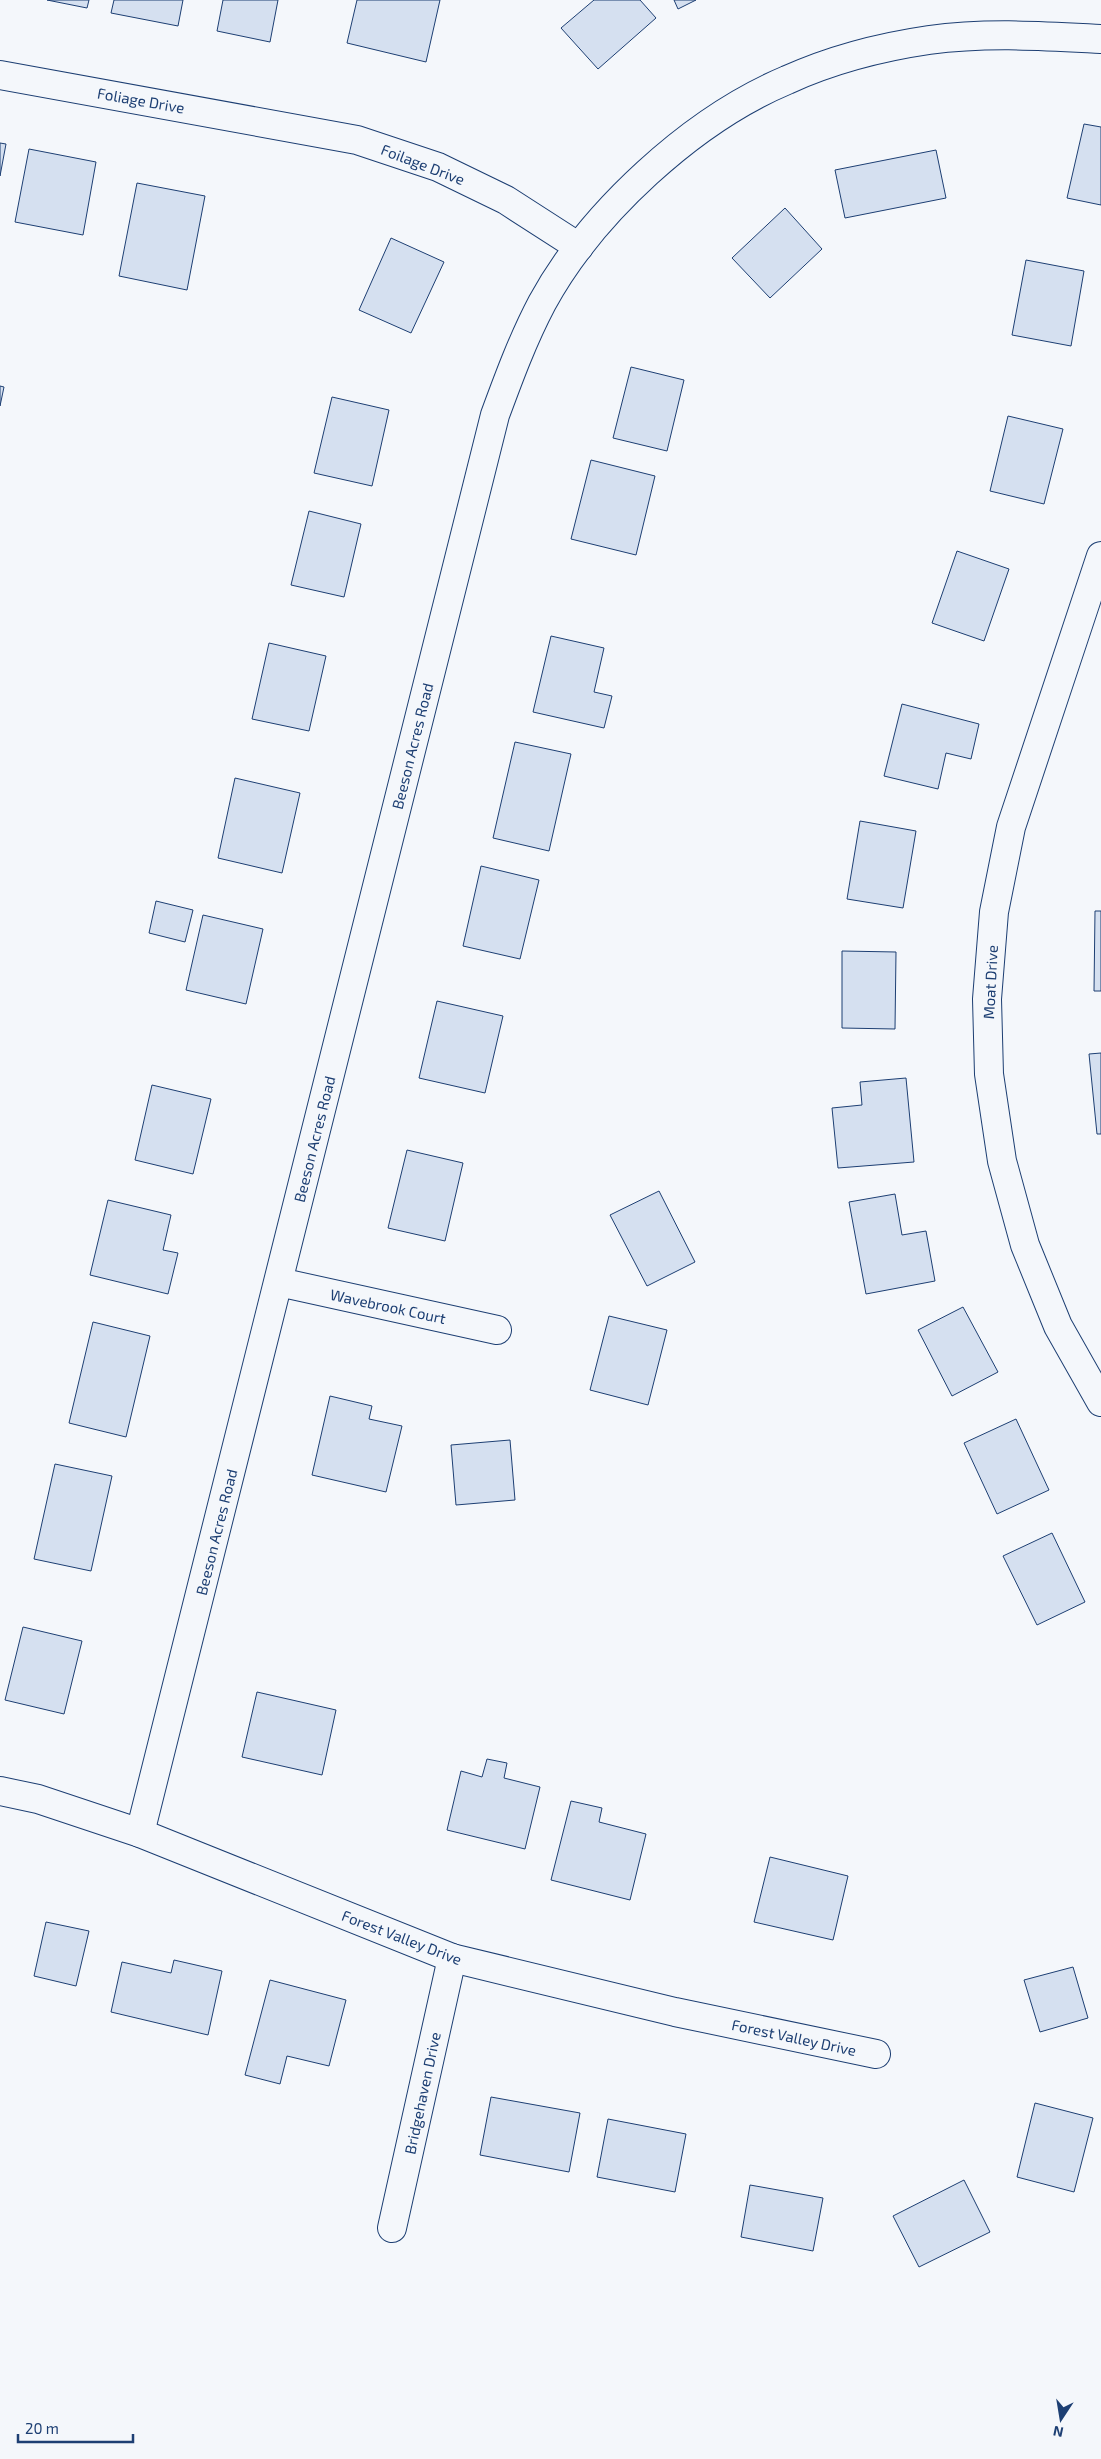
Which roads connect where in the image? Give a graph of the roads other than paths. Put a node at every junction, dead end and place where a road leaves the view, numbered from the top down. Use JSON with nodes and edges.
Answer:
{"nodes":[{"id":1,"x":1101,"y":39,"type":"edge"},
{"id":2,"x":0,"y":75,"type":"edge"},
{"id":3,"x":281,"y":125,"type":"joint"},
{"id":4,"x":579,"y":247,"type":"junction"},
{"id":5,"x":1101,"y":556,"type":"edge"},
{"id":6,"x":279,"y":1282,"type":"junction"},
{"id":7,"x":497,"y":1330,"type":"dead end"},
{"id":8,"x":1101,"y":1402,"type":"edge"},
{"id":9,"x":0,"y":1791,"type":"edge"},
{"id":10,"x":140,"y":1833,"type":"junction"},
{"id":11,"x":452,"y":1958,"type":"junction"},
{"id":12,"x":876,"y":2054,"type":"dead end"},
{"id":13,"x":392,"y":2228,"type":"dead end"}],
"edges":[{"from":1,"to":4,"type":"street","name":"Beeson Acres Road"},
{"from":2,"to":3,"type":"street","name":"Foliage Drive"},
{"from":3,"to":4,"type":"street","name":"Foilage Drive"},
{"from":4,"to":6,"type":"street","name":"Beeson Acres Road"},
{"from":5,"to":8,"type":"street","name":"Moat Drive"},
{"from":6,"to":7,"type":"street","name":"Wavebrook Court"},
{"from":6,"to":10,"type":"street","name":"Beeson Acres Road"},
{"from":9,"to":10,"type":"street","name":"Forest Valley Drive"},
{"from":10,"to":11,"type":"street","name":"Forest Valley Drive"},
{"from":11,"to":12,"type":"street","name":"Forest Valley Drive"},
{"from":11,"to":13,"type":"street","name":"Bridgehaven Drive"}]}
